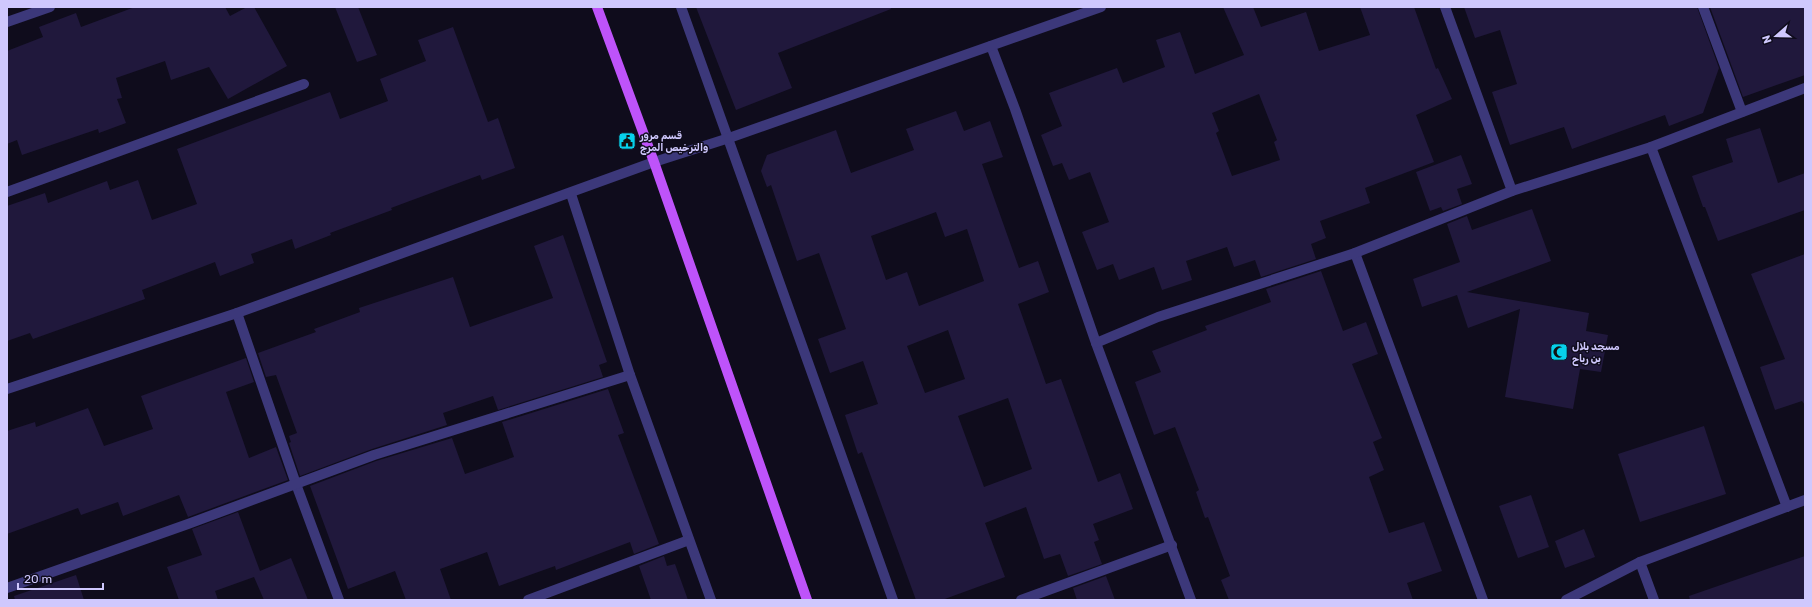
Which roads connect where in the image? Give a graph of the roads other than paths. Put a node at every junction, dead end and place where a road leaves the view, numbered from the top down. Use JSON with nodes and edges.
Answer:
{"nodes":[{"id":1,"x":50,"y":7,"type":"edge"},
{"id":2,"x":597,"y":7,"type":"edge"},
{"id":3,"x":681,"y":7,"type":"edge"},
{"id":4,"x":1101,"y":7,"type":"edge"},
{"id":5,"x":1445,"y":7,"type":"edge"},
{"id":6,"x":1703,"y":7,"type":"edge"},
{"id":7,"x":7,"y":22,"type":"edge"},
{"id":8,"x":991,"y":46,"type":"junction"},
{"id":9,"x":304,"y":84,"type":"dead end"},
{"id":10,"x":1805,"y":88,"type":"edge"},
{"id":11,"x":1742,"y":112,"type":"junction"},
{"id":12,"x":729,"y":138,"type":"junction"},
{"id":13,"x":1651,"y":147,"type":"junction"},
{"id":14,"x":654,"y":162,"type":"junction"},
{"id":15,"x":1512,"y":191,"type":"junction"},
{"id":16,"x":7,"y":192,"type":"edge"},
{"id":17,"x":571,"y":194,"type":"junction"},
{"id":18,"x":1355,"y":253,"type":"junction"},
{"id":19,"x":237,"y":313,"type":"junction"},
{"id":20,"x":1096,"y":343,"type":"junction"},
{"id":21,"x":630,"y":375,"type":"junction"},
{"id":22,"x":7,"y":389,"type":"edge"},
{"id":23,"x":296,"y":484,"type":"junction"},
{"id":24,"x":1805,"y":500,"type":"edge"},
{"id":25,"x":1788,"y":507,"type":"junction"},
{"id":26,"x":689,"y":540,"type":"junction"},
{"id":27,"x":1172,"y":546,"type":"junction"},
{"id":28,"x":1640,"y":562,"type":"junction"},
{"id":29,"x":7,"y":588,"type":"edge"},
{"id":30,"x":339,"y":600,"type":"edge"},
{"id":31,"x":528,"y":600,"type":"edge"},
{"id":32,"x":711,"y":600,"type":"edge"},
{"id":33,"x":808,"y":600,"type":"edge"},
{"id":34,"x":894,"y":600,"type":"edge"},
{"id":35,"x":1021,"y":600,"type":"edge"},
{"id":36,"x":1191,"y":600,"type":"edge"},
{"id":37,"x":1483,"y":600,"type":"edge"},
{"id":38,"x":1566,"y":600,"type":"edge"},
{"id":39,"x":1654,"y":600,"type":"edge"}],
"edges":[{"from":1,"to":7,"type":"street"},
{"from":2,"to":14,"type":"main road"},
{"from":3,"to":12,"type":"street"},
{"from":4,"to":8,"type":"street"},
{"from":5,"to":15,"type":"street"},
{"from":6,"to":11,"type":"street"},
{"from":8,"to":12,"type":"street"},
{"from":8,"to":20,"type":"street"},
{"from":9,"to":16,"type":"street"},
{"from":10,"to":11,"type":"street"},
{"from":11,"to":13,"type":"street"},
{"from":12,"to":14,"type":"street"},
{"from":12,"to":34,"type":"street"},
{"from":13,"to":15,"type":"street"},
{"from":13,"to":25,"type":"street"},
{"from":14,"to":17,"type":"street"},
{"from":14,"to":33,"type":"main road"},
{"from":15,"to":18,"type":"street"},
{"from":17,"to":19,"type":"street"},
{"from":17,"to":21,"type":"street"},
{"from":18,"to":20,"type":"street"},
{"from":18,"to":37,"type":"street"},
{"from":19,"to":22,"type":"street"},
{"from":19,"to":23,"type":"street"},
{"from":20,"to":27,"type":"street"},
{"from":21,"to":23,"type":"street"},
{"from":21,"to":26,"type":"street"},
{"from":23,"to":29,"type":"street"},
{"from":23,"to":30,"type":"street"},
{"from":24,"to":25,"type":"street"},
{"from":25,"to":28,"type":"street"},
{"from":26,"to":31,"type":"street"},
{"from":26,"to":32,"type":"street"},
{"from":27,"to":35,"type":"street"},
{"from":27,"to":36,"type":"street"},
{"from":28,"to":38,"type":"street"},
{"from":28,"to":39,"type":"street"}]}
